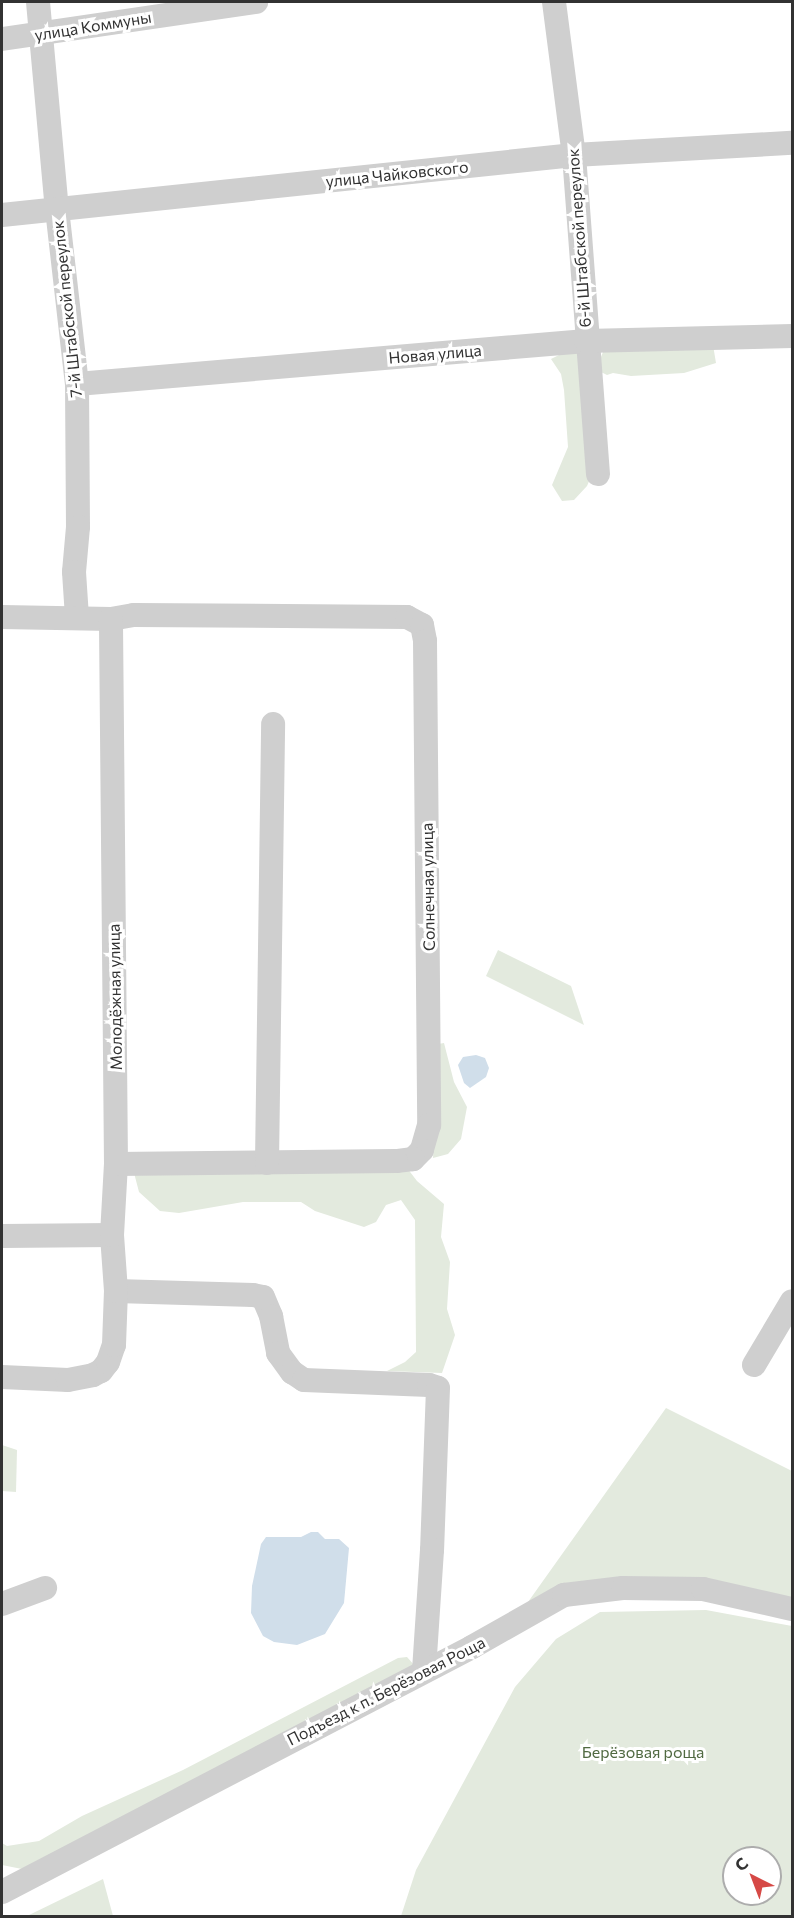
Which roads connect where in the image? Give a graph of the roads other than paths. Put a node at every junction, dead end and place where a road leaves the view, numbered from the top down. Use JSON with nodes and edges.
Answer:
{"nodes":[{"id":1,"x":38,"y":2,"type":"edge"},
{"id":2,"x":256,"y":2,"type":"edge"},
{"id":3,"x":554,"y":2,"type":"edge"},
{"id":4,"x":40,"y":34,"type":"junction"},
{"id":5,"x":2,"y":39,"type":"edge"},
{"id":6,"x":792,"y":143,"type":"edge"},
{"id":7,"x":574,"y":155,"type":"junction"},
{"id":8,"x":57,"y":209,"type":"junction"},
{"id":9,"x":2,"y":215,"type":"edge"},
{"id":10,"x":792,"y":336,"type":"edge"},
{"id":11,"x":586,"y":341,"type":"junction"},
{"id":12,"x":77,"y":384,"type":"junction"},
{"id":13,"x":598,"y":474,"type":"dead end"},
{"id":14,"x":2,"y":617,"type":"edge"},
{"id":15,"x":77,"y":617,"type":"junction"},
{"id":16,"x":111,"y":620,"type":"junction"},
{"id":17,"x":273,"y":724,"type":"dead end"},
{"id":18,"x":267,"y":1163,"type":"junction"},
{"id":19,"x":116,"y":1164,"type":"junction"},
{"id":20,"x":112,"y":1235,"type":"junction"},
{"id":21,"x":2,"y":1236,"type":"edge"},
{"id":22,"x":116,"y":1291,"type":"junction"},
{"id":23,"x":788,"y":1317,"type":"edge"},
{"id":24,"x":754,"y":1365,"type":"dead end"},
{"id":25,"x":2,"y":1377,"type":"edge"},
{"id":26,"x":45,"y":1588,"type":"dead end"},
{"id":27,"x":2,"y":1604,"type":"edge"},
{"id":28,"x":792,"y":1609,"type":"edge"},
{"id":29,"x":424,"y":1670,"type":"junction"},
{"id":30,"x":6,"y":1885,"type":"edge"}],
"edges":[{"from":1,"to":4,"type":"street","name":"7-й Штабской переулок"},
{"from":2,"to":4,"type":"street","name":"улица Коммуны"},
{"from":3,"to":7,"type":"street","name":"6-й Штабской переулок"},
{"from":4,"to":5,"type":"street","name":"улица Коммуны"},
{"from":4,"to":8,"type":"street","name":"7-й Штабской переулок"},
{"from":6,"to":7,"type":"street","name":"улица Чайковского"},
{"from":7,"to":8,"type":"street","name":"улица Чайковского"},
{"from":7,"to":11,"type":"street","name":"6-й Штабской переулок"},
{"from":8,"to":9,"type":"street","name":"улица Чайковского"},
{"from":8,"to":12,"type":"street","name":"7-й Штабской переулок"},
{"from":10,"to":11,"type":"street","name":"Новая улица"},
{"from":11,"to":12,"type":"street","name":"Новая улица"},
{"from":11,"to":13,"type":"street","name":"6-й Штабской переулок"},
{"from":12,"to":15,"type":"street","name":"7-й Штабской переулок"},
{"from":14,"to":15,"type":"street"},
{"from":15,"to":16,"type":"street"},
{"from":16,"to":18,"type":"street","name":"Солнечная улица"},
{"from":16,"to":19,"type":"street","name":"Молодёжная улица"},
{"from":17,"to":18,"type":"street"},
{"from":18,"to":19,"type":"street"},
{"from":19,"to":20,"type":"street","name":"Молодёжная улица"},
{"from":20,"to":21,"type":"street"},
{"from":20,"to":22,"type":"street","name":"Молодёжная улица"},
{"from":22,"to":25,"type":"street","name":"Молодёжная улица"},
{"from":22,"to":29,"type":"street"},
{"from":23,"to":24,"type":"street"},
{"from":26,"to":27,"type":"street"},
{"from":28,"to":29,"type":"street","name":"Подъезд к п. Берёзовая Роща"},
{"from":29,"to":30,"type":"street","name":"Подъезд к п. Берёзовая Роща"}]}
